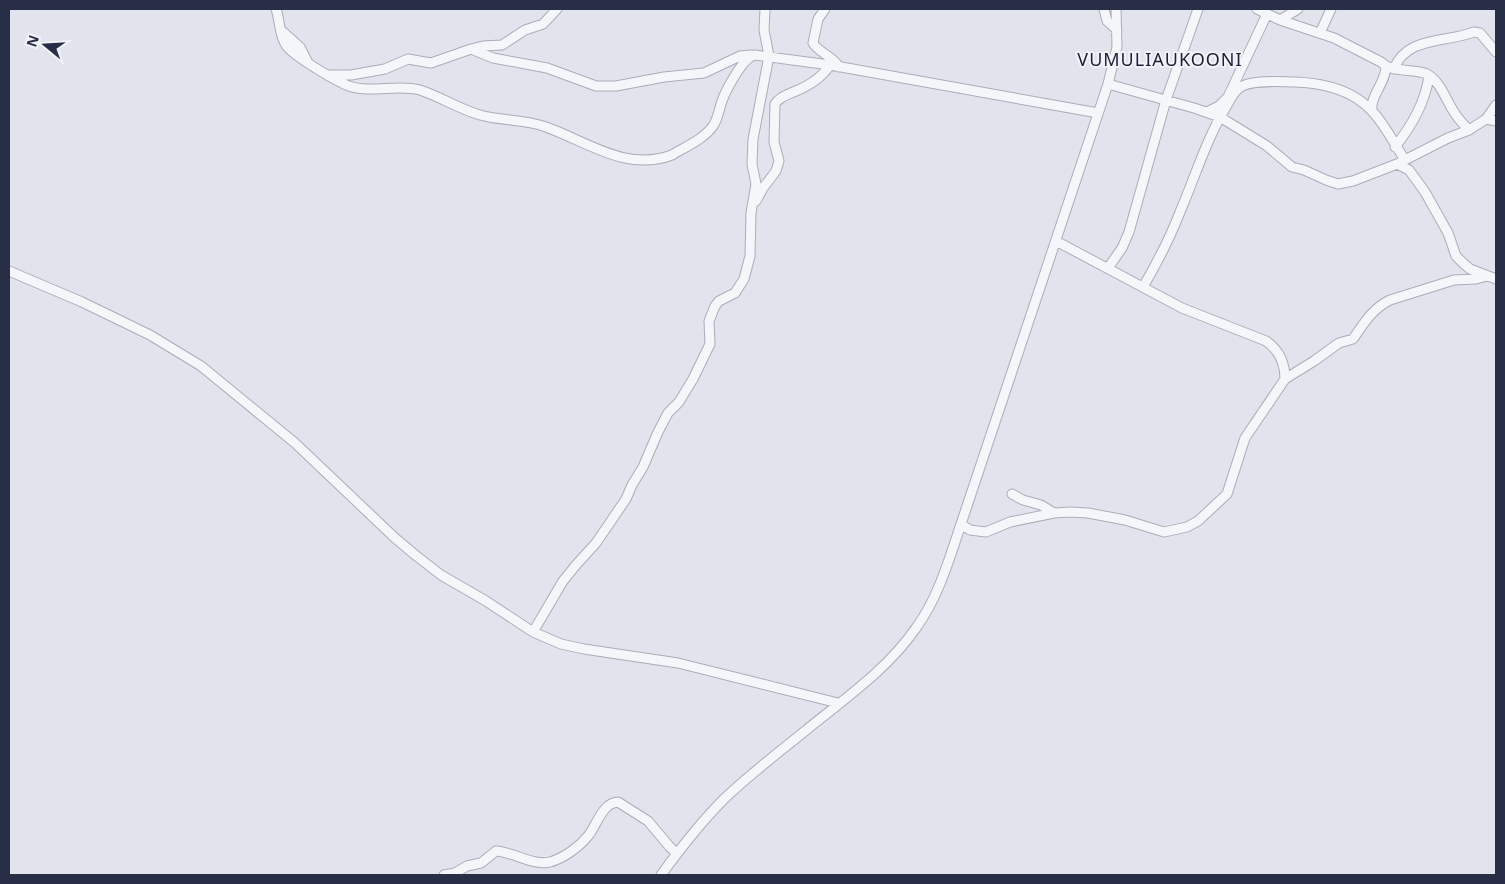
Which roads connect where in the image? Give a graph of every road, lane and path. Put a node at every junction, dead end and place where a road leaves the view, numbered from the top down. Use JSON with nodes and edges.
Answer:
{"nodes":[{"id":1,"x":276,"y":9,"type":"edge"},
{"id":2,"x":558,"y":9,"type":"edge"},
{"id":3,"x":765,"y":9,"type":"edge"},
{"id":4,"x":817,"y":9,"type":"edge"},
{"id":5,"x":825,"y":9,"type":"edge"},
{"id":6,"x":1104,"y":9,"type":"edge"},
{"id":7,"x":1116,"y":9,"type":"edge"},
{"id":8,"x":1198,"y":9,"type":"edge"},
{"id":9,"x":1257,"y":9,"type":"edge"},
{"id":10,"x":1298,"y":9,"type":"edge"},
{"id":11,"x":1330,"y":9,"type":"edge"},
{"id":12,"x":1267,"y":14,"type":"junction"},
{"id":13,"x":818,"y":19,"type":"junction"},
{"id":14,"x":1280,"y":20,"type":"junction"},
{"id":15,"x":1117,"y":30,"type":"junction"},
{"id":16,"x":1320,"y":33,"type":"junction"},
{"id":17,"x":471,"y":49,"type":"junction"},
{"id":18,"x":1496,"y":52,"type":"edge"},
{"id":19,"x":751,"y":55,"type":"junction"},
{"id":20,"x":769,"y":56,"type":"junction"},
{"id":21,"x":835,"y":66,"type":"junction"},
{"id":22,"x":1390,"y":68,"type":"junction"},
{"id":23,"x":328,"y":75,"type":"junction"},
{"id":24,"x":1429,"y":76,"type":"junction"},
{"id":25,"x":1108,"y":84,"type":"junction"},
{"id":26,"x":1166,"y":100,"type":"junction"},
{"id":27,"x":1496,"y":105,"type":"edge"},
{"id":28,"x":1372,"y":111,"type":"junction"},
{"id":29,"x":1206,"y":112,"type":"junction"},
{"id":30,"x":1098,"y":113,"type":"junction"},
{"id":31,"x":1220,"y":117,"type":"junction"},
{"id":32,"x":1486,"y":119,"type":"junction"},
{"id":33,"x":1496,"y":121,"type":"edge"},
{"id":34,"x":1469,"y":130,"type":"junction"},
{"id":35,"x":1396,"y":147,"type":"junction"},
{"id":36,"x":1401,"y":162,"type":"junction"},
{"id":37,"x":751,"y":213,"type":"junction"},
{"id":38,"x":1056,"y":241,"type":"junction"},
{"id":39,"x":1108,"y":268,"type":"junction"},
{"id":40,"x":9,"y":271,"type":"edge"},
{"id":41,"x":1492,"y":277,"type":"edge"},
{"id":42,"x":1143,"y":287,"type":"junction"},
{"id":43,"x":1285,"y":378,"type":"junction"},
{"id":44,"x":1012,"y":494,"type":"dead end"},
{"id":45,"x":1054,"y":514,"type":"junction"},
{"id":46,"x":962,"y":524,"type":"junction"},
{"id":47,"x":532,"y":632,"type":"junction"},
{"id":48,"x":838,"y":703,"type":"junction"},
{"id":49,"x":677,"y":854,"type":"junction"},
{"id":50,"x":444,"y":875,"type":"edge"},
{"id":51,"x":661,"y":875,"type":"edge"}],
"edges":[{"from":1,"to":23,"type":"street"},
{"from":2,"to":17,"type":"street"},
{"from":3,"to":20,"type":"street"},
{"from":4,"to":13,"type":"street"},
{"from":5,"to":13,"type":"street"},
{"from":6,"to":15,"type":"street"},
{"from":7,"to":15,"type":"street"},
{"from":8,"to":26,"type":"street"},
{"from":9,"to":12,"type":"street"},
{"from":10,"to":14,"type":"street"},
{"from":11,"to":16,"type":"street"},
{"from":12,"to":14,"type":"street"},
{"from":12,"to":29,"type":"street"},
{"from":13,"to":21,"type":"street"},
{"from":14,"to":16,"type":"street"},
{"from":15,"to":25,"type":"street"},
{"from":16,"to":22,"type":"street"},
{"from":17,"to":19,"type":"street"},
{"from":17,"to":23,"type":"street"},
{"from":18,"to":22,"type":"street"},
{"from":19,"to":20,"type":"street"},
{"from":19,"to":23,"type":"street"},
{"from":20,"to":21,"type":"street"},
{"from":20,"to":37,"type":"street"},
{"from":21,"to":30,"type":"street"},
{"from":21,"to":37,"type":"street"},
{"from":22,"to":24,"type":"street"},
{"from":22,"to":28,"type":"street"},
{"from":24,"to":34,"type":"street"},
{"from":24,"to":35,"type":"street"},
{"from":25,"to":26,"type":"street"},
{"from":25,"to":30,"type":"street"},
{"from":26,"to":29,"type":"street"},
{"from":26,"to":39,"type":"street"},
{"from":27,"to":32,"type":"street"},
{"from":28,"to":31,"type":"street"},
{"from":28,"to":35,"type":"street"},
{"from":29,"to":31,"type":"street"},
{"from":30,"to":38,"type":"street"},
{"from":31,"to":36,"type":"street"},
{"from":31,"to":42,"type":"street"},
{"from":32,"to":33,"type":"street"},
{"from":32,"to":34,"type":"street"},
{"from":34,"to":36,"type":"street"},
{"from":35,"to":36,"type":"street"},
{"from":36,"to":41,"type":"street"},
{"from":37,"to":47,"type":"street"},
{"from":38,"to":39,"type":"street"},
{"from":38,"to":46,"type":"street"},
{"from":39,"to":42,"type":"street"},
{"from":40,"to":47,"type":"street"},
{"from":41,"to":43,"type":"street"},
{"from":42,"to":43,"type":"street"},
{"from":43,"to":45,"type":"street"},
{"from":44,"to":45,"type":"street"},
{"from":45,"to":46,"type":"street"},
{"from":46,"to":48,"type":"street"},
{"from":47,"to":48,"type":"street"},
{"from":48,"to":49,"type":"street"},
{"from":49,"to":50,"type":"street"},
{"from":49,"to":51,"type":"street"}]}
